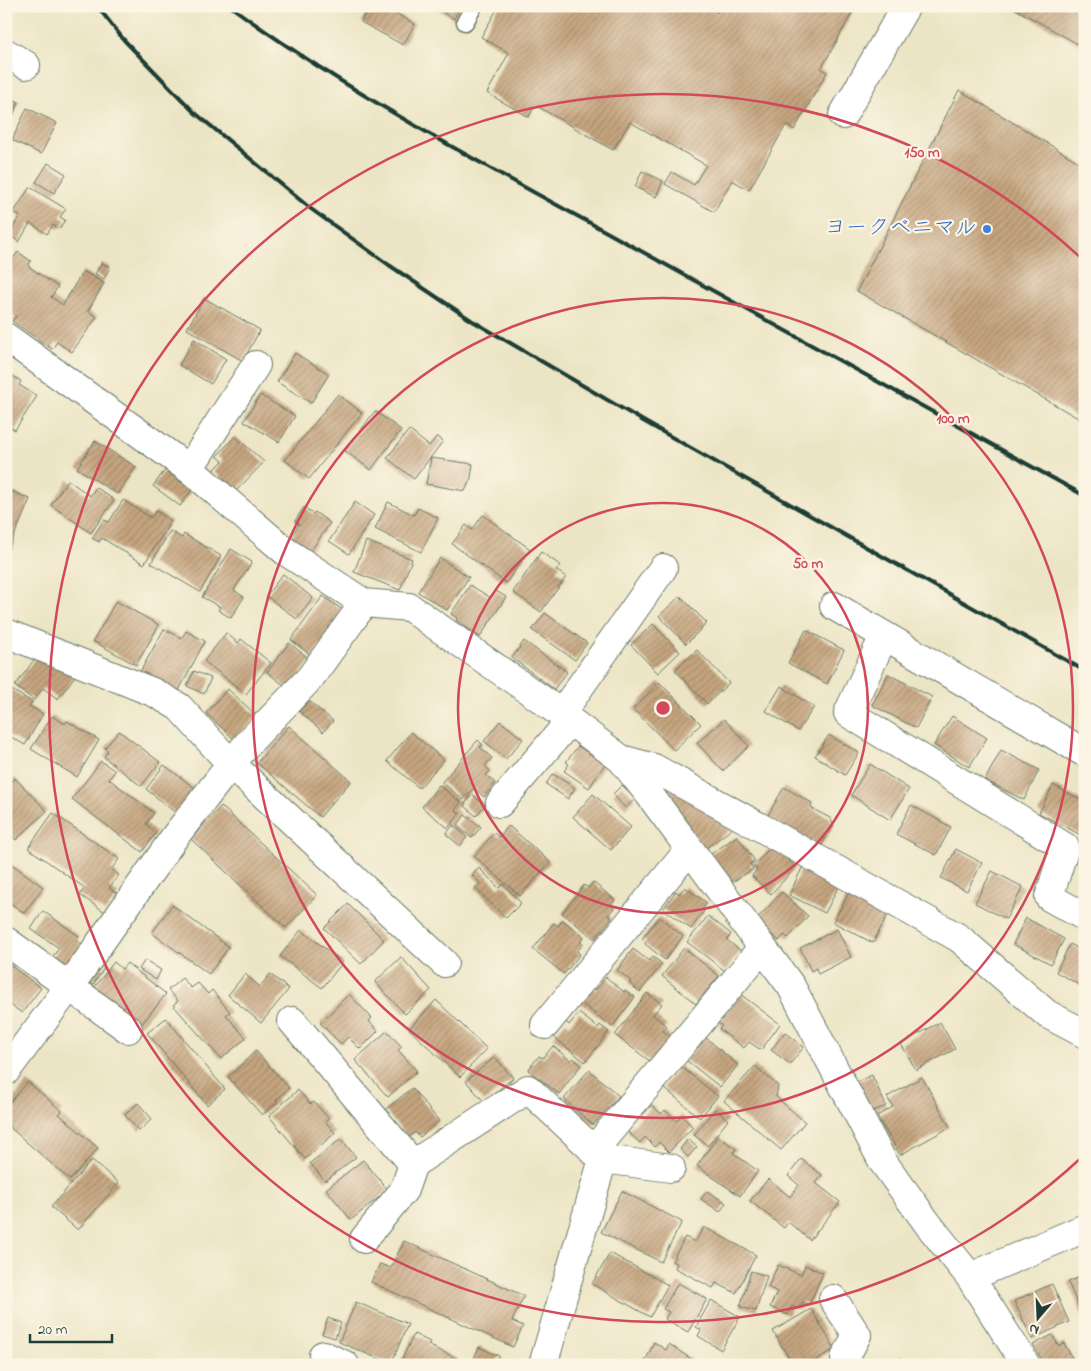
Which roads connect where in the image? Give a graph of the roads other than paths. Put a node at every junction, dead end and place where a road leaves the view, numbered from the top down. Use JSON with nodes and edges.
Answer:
{"nodes":[{"id":1,"x":474,"y":6,"type":"edge"},
{"id":2,"x":906,"y":6,"type":"edge"},
{"id":3,"x":465,"y":22,"type":"dead end"},
{"id":4,"x":843,"y":115,"type":"dead end"},
{"id":5,"x":6,"y":336,"type":"edge"},
{"id":6,"x":256,"y":365,"type":"dead end"},
{"id":7,"x":189,"y":469,"type":"junction"},
{"id":8,"x":663,"y":568,"type":"dead end"},
{"id":9,"x":364,"y":603,"type":"junction"},
{"id":10,"x":834,"y":606,"type":"dead end"},
{"id":11,"x":6,"y":632,"type":"edge"},
{"id":12,"x":884,"y":636,"type":"junction"},
{"id":13,"x":565,"y":717,"type":"junction"},
{"id":14,"x":1085,"y":753,"type":"edge"},
{"id":15,"x":621,"y":760,"type":"junction"},
{"id":16,"x":230,"y":764,"type":"junction"},
{"id":17,"x":500,"y":803,"type":"dead end"},
{"id":18,"x":689,"y":850,"type":"junction"},
{"id":19,"x":1085,"y":917,"type":"edge"},
{"id":20,"x":6,"y":941,"type":"edge"},
{"id":21,"x":762,"y":948,"type":"junction"},
{"id":22,"x":444,"y":963,"type":"dead end"},
{"id":23,"x":69,"y":987,"type":"junction"},
{"id":24,"x":292,"y":1021,"type":"dead end"},
{"id":25,"x":545,"y":1025,"type":"dead end"},
{"id":26,"x":128,"y":1029,"type":"dead end"},
{"id":27,"x":1085,"y":1034,"type":"edge"},
{"id":28,"x":6,"y":1071,"type":"edge"},
{"id":29,"x":598,"y":1155,"type":"junction"},
{"id":30,"x":413,"y":1164,"type":"junction"},
{"id":31,"x":671,"y":1168,"type":"dead end"},
{"id":32,"x":1085,"y":1228,"type":"edge"},
{"id":33,"x":364,"y":1239,"type":"dead end"},
{"id":34,"x":970,"y":1277,"type":"junction"},
{"id":35,"x":833,"y":1298,"type":"dead end"},
{"id":36,"x":543,"y":1365,"type":"edge"},
{"id":37,"x":849,"y":1365,"type":"edge"},
{"id":38,"x":1026,"y":1365,"type":"edge"}],
"edges":[{"from":1,"to":3,"type":"lane"},
{"from":2,"to":4,"type":"street"},
{"from":5,"to":7,"type":"street"},
{"from":6,"to":7,"type":"street"},
{"from":7,"to":9,"type":"street"},
{"from":8,"to":13,"type":"street"},
{"from":9,"to":13,"type":"street"},
{"from":9,"to":16,"type":"street"},
{"from":10,"to":12,"type":"street"},
{"from":11,"to":16,"type":"street"},
{"from":12,"to":14,"type":"street"},
{"from":12,"to":19,"type":"street"},
{"from":13,"to":15,"type":"street"},
{"from":13,"to":17,"type":"street"},
{"from":15,"to":18,"type":"street"},
{"from":15,"to":27,"type":"street"},
{"from":16,"to":22,"type":"street"},
{"from":16,"to":23,"type":"street"},
{"from":18,"to":21,"type":"street"},
{"from":18,"to":25,"type":"street"},
{"from":20,"to":23,"type":"street"},
{"from":21,"to":29,"type":"street"},
{"from":21,"to":34,"type":"street"},
{"from":23,"to":26,"type":"street"},
{"from":23,"to":28,"type":"street"},
{"from":24,"to":30,"type":"street"},
{"from":29,"to":30,"type":"street"},
{"from":29,"to":31,"type":"street"},
{"from":29,"to":36,"type":"street"},
{"from":30,"to":33,"type":"street"},
{"from":32,"to":34,"type":"street"},
{"from":34,"to":38,"type":"street"},
{"from":35,"to":37,"type":"street"}]}
